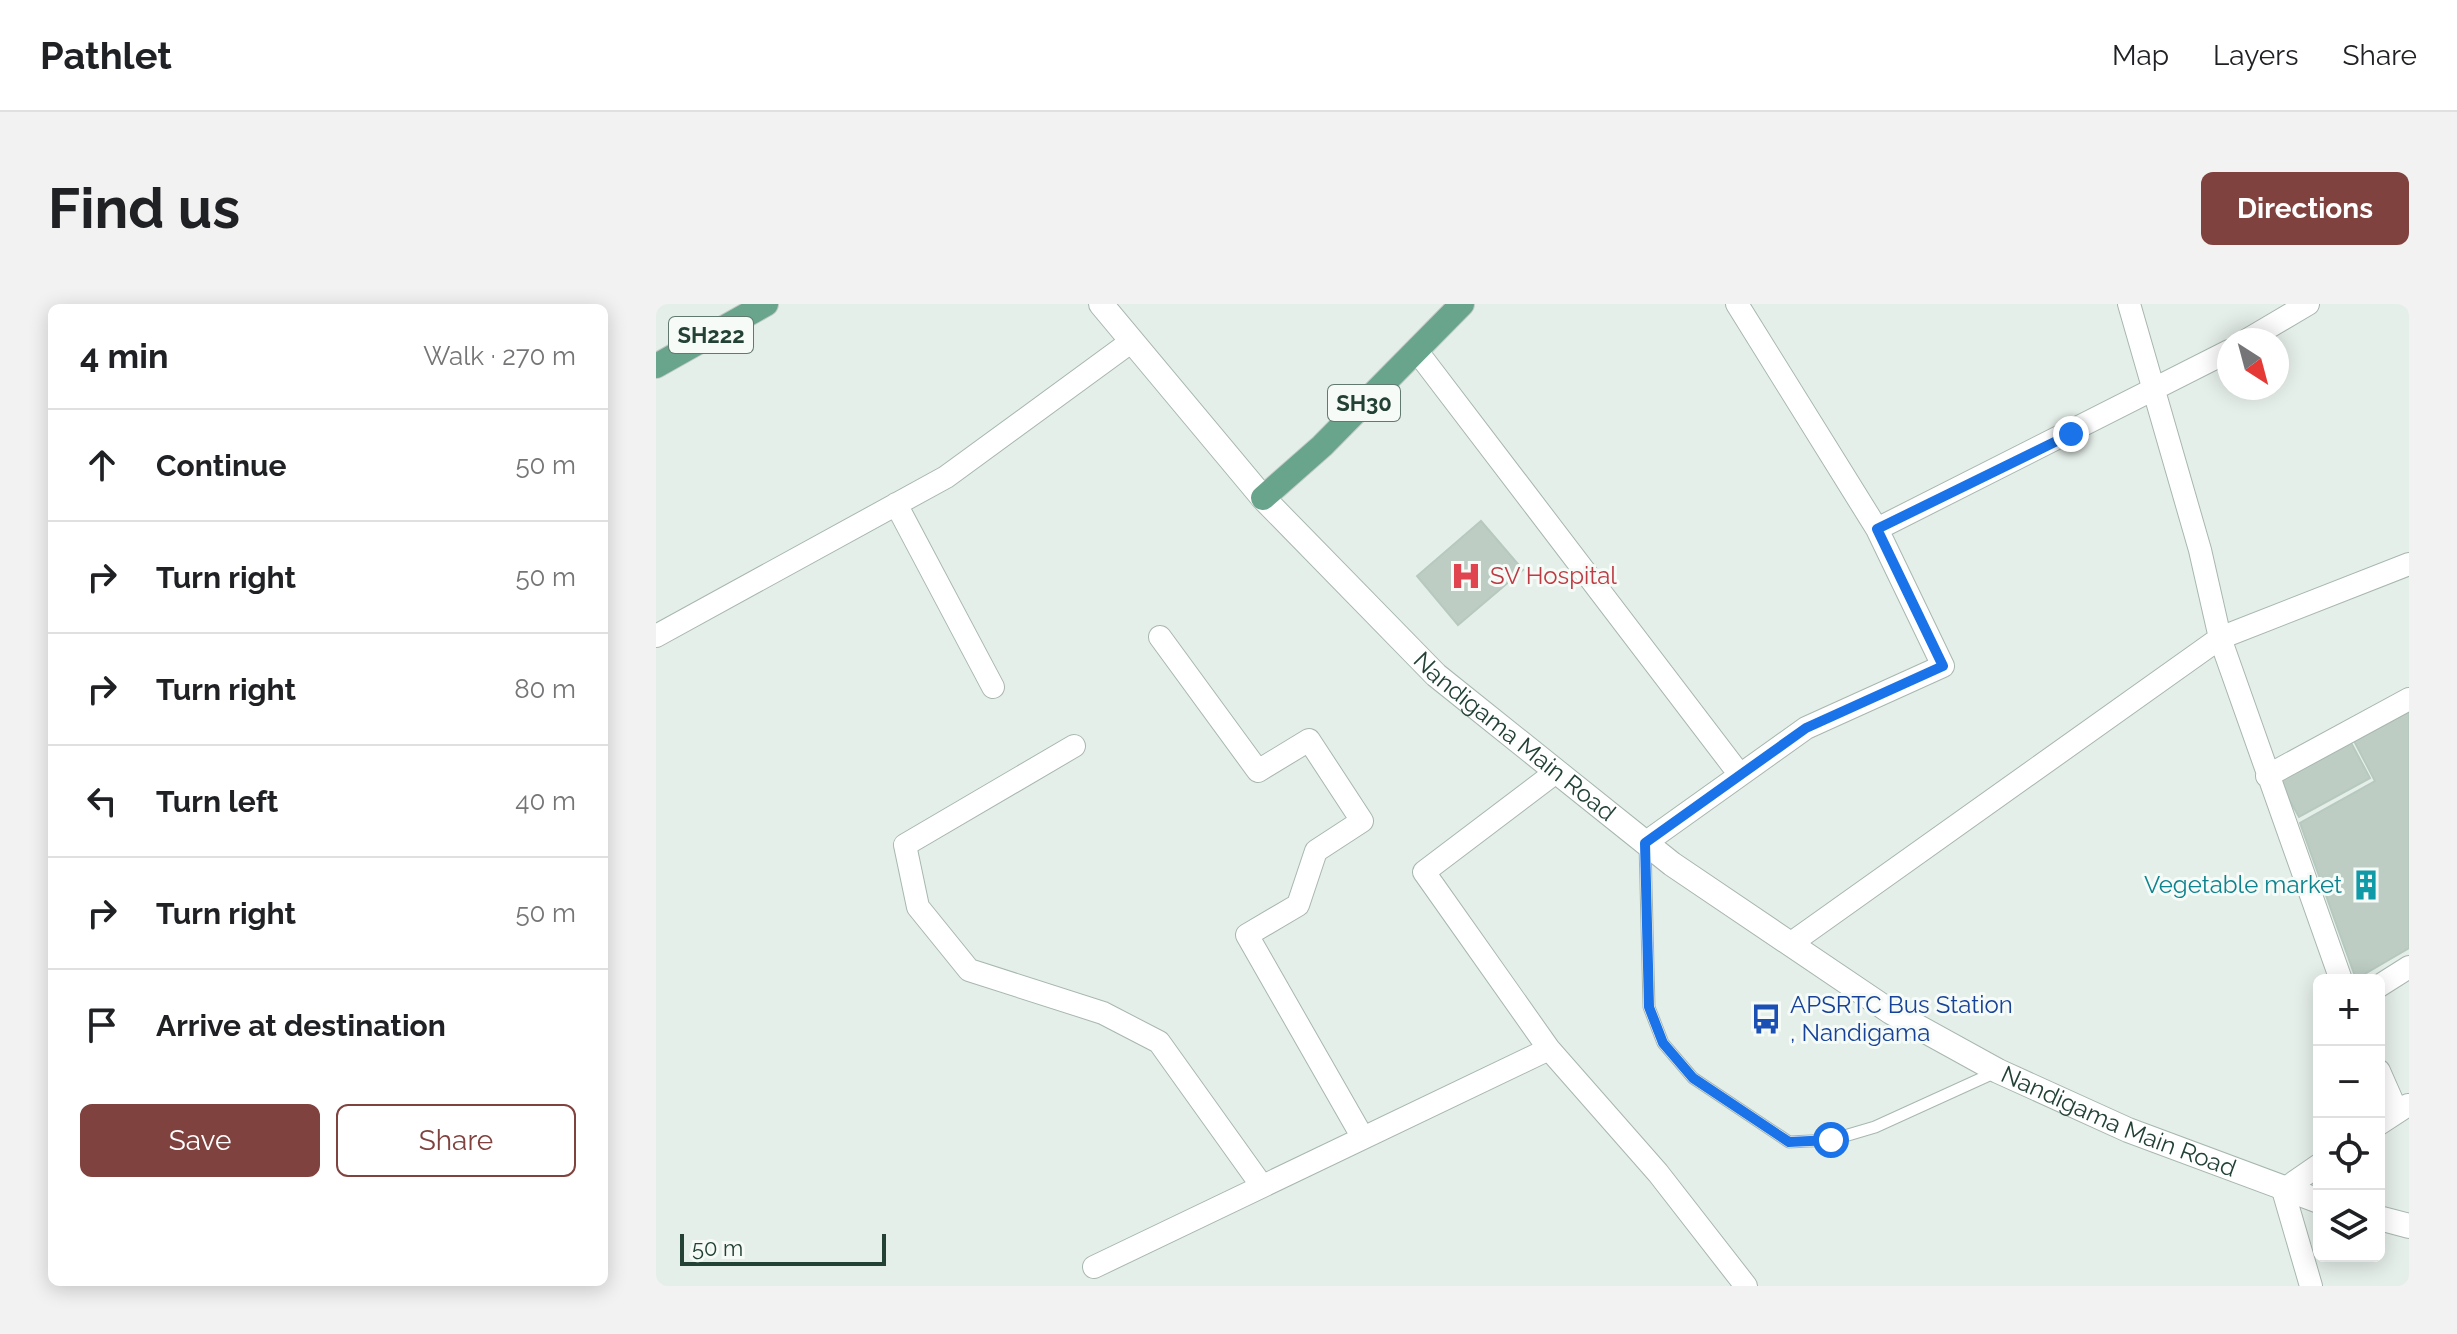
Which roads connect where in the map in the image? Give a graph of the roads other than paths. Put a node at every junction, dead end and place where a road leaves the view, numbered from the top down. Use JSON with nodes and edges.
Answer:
{"nodes":[{"id":1,"x":766,"y":304,"type":"edge"},
{"id":2,"x":1101,"y":304,"type":"edge"},
{"id":3,"x":1462,"y":304,"type":"edge"},
{"id":4,"x":1737,"y":304,"type":"edge"},
{"id":5,"x":2129,"y":304,"type":"edge"},
{"id":6,"x":2308,"y":304,"type":"edge"},
{"id":7,"x":2267,"y":328,"type":"edge"},
{"id":8,"x":1132,"y":341,"type":"junction"},
{"id":9,"x":1416,"y":350,"type":"junction"},
{"id":10,"x":2217,"y":357,"type":"edge"},
{"id":11,"x":656,"y":366,"type":"edge"},
{"id":12,"x":2152,"y":391,"type":"junction"},
{"id":13,"x":1263,"y":498,"type":"junction"},
{"id":14,"x":896,"y":504,"type":"junction"},
{"id":15,"x":1877,"y":529,"type":"junction"},
{"id":16,"x":2409,"y":564,"type":"edge"},
{"id":17,"x":656,"y":636,"type":"edge"},
{"id":18,"x":1160,"y":637,"type":"dead end"},
{"id":19,"x":2220,"y":638,"type":"junction"},
{"id":20,"x":993,"y":687,"type":"dead end"},
{"id":21,"x":2409,"y":699,"type":"edge"},
{"id":22,"x":1074,"y":746,"type":"dead end"},
{"id":23,"x":1556,"y":772,"type":"junction"},
{"id":24,"x":1740,"y":775,"type":"junction"},
{"id":25,"x":2267,"y":776,"type":"junction"},
{"id":26,"x":1645,"y":843,"type":"junction"},
{"id":27,"x":1790,"y":944,"type":"junction"},
{"id":28,"x":2409,"y":967,"type":"edge"},
{"id":29,"x":2339,"y":974,"type":"edge"},
{"id":30,"x":2385,"y":982,"type":"edge"},
{"id":31,"x":1549,"y":1049,"type":"junction"},
{"id":32,"x":1998,"y":1071,"type":"junction"},
{"id":33,"x":2385,"y":1087,"type":"edge"},
{"id":34,"x":2395,"y":1113,"type":"edge"},
{"id":35,"x":1363,"y":1138,"type":"junction"},
{"id":36,"x":2313,"y":1169,"type":"edge"},
{"id":37,"x":1262,"y":1186,"type":"junction"},
{"id":38,"x":2283,"y":1190,"type":"junction"},
{"id":39,"x":2313,"y":1199,"type":"edge"},
{"id":40,"x":2385,"y":1220,"type":"edge"},
{"id":41,"x":2409,"y":1226,"type":"edge"},
{"id":42,"x":1094,"y":1267,"type":"dead end"},
{"id":43,"x":1746,"y":1286,"type":"edge"},
{"id":44,"x":2311,"y":1286,"type":"edge"}],
"edges":[{"from":1,"to":11,"type":"main road","number":"SH222"},
{"from":2,"to":8,"type":"street","name":"Nandigama Main Road"},
{"from":3,"to":9,"type":"main road","number":"SH30"},
{"from":4,"to":15,"type":"street"},
{"from":5,"to":12,"type":"street"},
{"from":6,"to":7,"type":"street"},
{"from":8,"to":13,"type":"street","name":"Nandigama Main Road"},
{"from":8,"to":14,"type":"street"},
{"from":9,"to":13,"type":"main road","number":"SH30"},
{"from":9,"to":24,"type":"street"},
{"from":10,"to":12,"type":"street"},
{"from":12,"to":15,"type":"street"},
{"from":12,"to":19,"type":"street"},
{"from":13,"to":23,"type":"street","name":"Nandigama Main Road"},
{"from":14,"to":17,"type":"street"},
{"from":14,"to":20,"type":"street"},
{"from":15,"to":24,"type":"street"},
{"from":16,"to":19,"type":"street"},
{"from":18,"to":35,"type":"street"},
{"from":19,"to":25,"type":"street"},
{"from":19,"to":27,"type":"street"},
{"from":21,"to":25,"type":"street"},
{"from":22,"to":37,"type":"street"},
{"from":23,"to":26,"type":"street","name":"Nandigama Main Road"},
{"from":23,"to":31,"type":"street"},
{"from":24,"to":26,"type":"street"},
{"from":25,"to":29,"type":"street"},
{"from":26,"to":27,"type":"street","name":"Nandigama Main Road"},
{"from":26,"to":32,"type":"lane"},
{"from":27,"to":32,"type":"street","name":"Nandigama Main Road"},
{"from":28,"to":30,"type":"street"},
{"from":31,"to":35,"type":"street"},
{"from":31,"to":43,"type":"street"},
{"from":32,"to":38,"type":"street","name":"Nandigama Main Road"},
{"from":33,"to":34,"type":"street"},
{"from":35,"to":37,"type":"street"},
{"from":36,"to":38,"type":"street"},
{"from":37,"to":42,"type":"street"},
{"from":38,"to":39,"type":"street","name":"Nandigama Main Road"},
{"from":38,"to":44,"type":"street"},
{"from":40,"to":41,"type":"street"}]}
